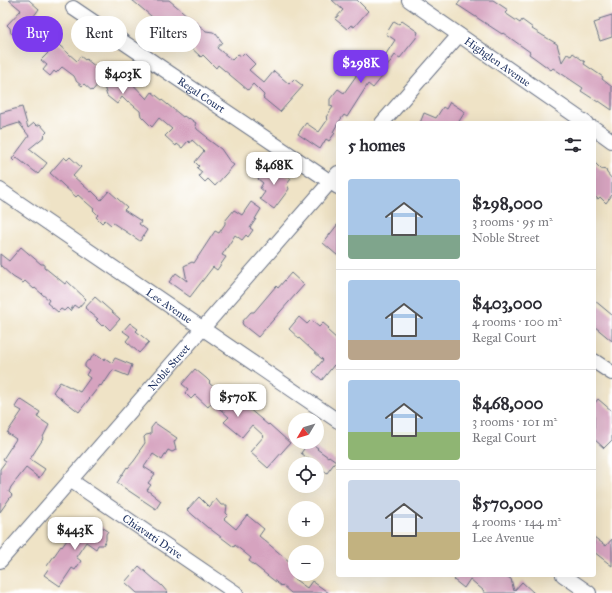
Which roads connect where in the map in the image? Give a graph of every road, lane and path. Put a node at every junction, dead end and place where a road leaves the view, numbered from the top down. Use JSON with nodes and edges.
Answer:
{"nodes":[{"id":1,"x":409,"y":0,"type":"edge"},
{"id":2,"x":73,"y":8,"type":"dead end"},
{"id":3,"x":459,"y":35,"type":"junction"},
{"id":4,"x":384,"y":121,"type":"edge"},
{"id":5,"x":583,"y":121,"type":"edge"},
{"id":6,"x":596,"y":129,"type":"edge"},
{"id":7,"x":612,"y":141,"type":"edge"},
{"id":8,"x":335,"y":181,"type":"edge"},
{"id":9,"x":0,"y":190,"type":"edge"},
{"id":10,"x":203,"y":328,"type":"junction"},
{"id":11,"x":596,"y":362,"type":"edge"},
{"id":12,"x":612,"y":373,"type":"edge"},
{"id":13,"x":336,"y":420,"type":"edge"},
{"id":14,"x":70,"y":480,"type":"junction"},
{"id":15,"x":0,"y":561,"type":"edge"},
{"id":16,"x":566,"y":577,"type":"edge"},
{"id":17,"x":236,"y":593,"type":"edge"},
{"id":18,"x":589,"y":593,"type":"edge"}],
"edges":[{"from":1,"to":3,"type":"street","name":"Highglen Avenue"},
{"from":2,"to":8,"type":"street","name":"Regal Court"},
{"from":3,"to":4,"type":"street"},
{"from":3,"to":5,"type":"street","name":"Highglen Avenue"},
{"from":6,"to":7,"type":"street"},
{"from":8,"to":10,"type":"street","name":"Noble Street"},
{"from":9,"to":10,"type":"street","name":"Lee Avenue"},
{"from":10,"to":13,"type":"street","name":"Lee Avenue"},
{"from":10,"to":14,"type":"street","name":"Noble Street"},
{"from":11,"to":12,"type":"street"},
{"from":14,"to":15,"type":"street","name":"Noble Street"},
{"from":14,"to":17,"type":"street","name":"Chiavatti Drive"},
{"from":16,"to":18,"type":"street"}]}
